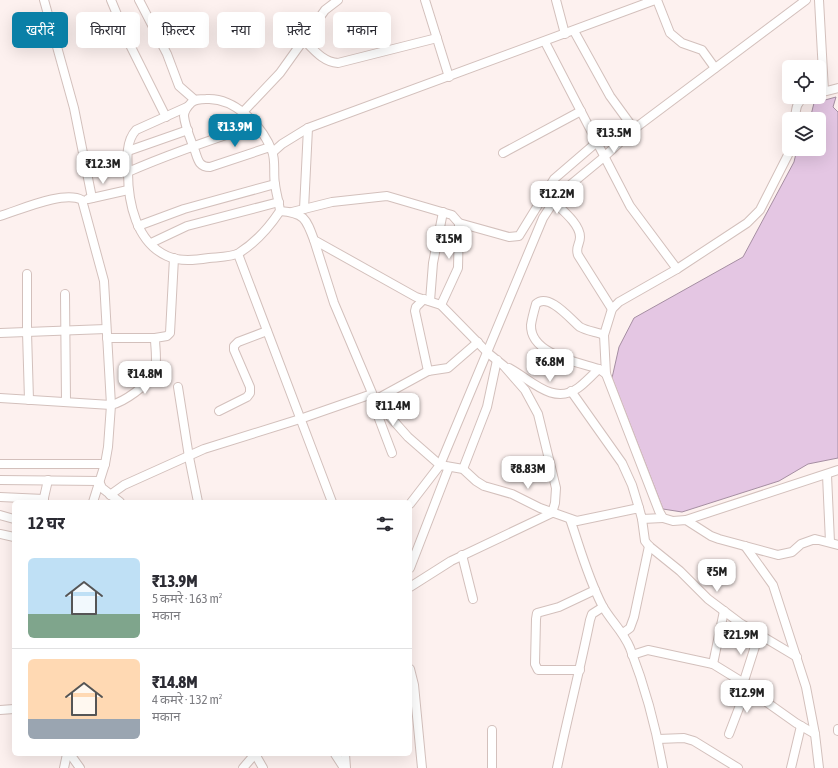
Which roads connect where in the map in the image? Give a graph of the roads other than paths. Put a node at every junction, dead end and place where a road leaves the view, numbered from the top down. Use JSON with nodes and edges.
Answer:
{"nodes":[{"id":1,"x":44,"y":0,"type":"edge"},
{"id":2,"x":111,"y":0,"type":"edge"},
{"id":3,"x":139,"y":0,"type":"edge"},
{"id":4,"x":338,"y":0,"type":"edge"},
{"id":5,"x":425,"y":0,"type":"edge"},
{"id":6,"x":556,"y":0,"type":"edge"},
{"id":7,"x":656,"y":0,"type":"edge"},
{"id":8,"x":806,"y":0,"type":"edge"},
{"id":9,"x":819,"y":0,"type":"edge"},
{"id":10,"x":324,"y":12,"type":"edge"},
{"id":11,"x":574,"y":31,"type":"junction"},
{"id":12,"x":566,"y":34,"type":"junction"},
{"id":13,"x":437,"y":38,"type":"junction"},
{"id":14,"x":545,"y":42,"type":"junction"},
{"id":15,"x":298,"y":48,"type":"edge"},
{"id":16,"x":312,"y":48,"type":"edge"},
{"id":17,"x":821,"y":60,"type":"edge"},
{"id":18,"x":715,"y":68,"type":"junction"},
{"id":19,"x":449,"y":77,"type":"junction"},
{"id":20,"x":838,"y":88,"type":"edge"},
{"id":21,"x":826,"y":91,"type":"edge"},
{"id":22,"x":194,"y":100,"type":"junction"},
{"id":23,"x":187,"y":108,"type":"junction"},
{"id":24,"x":580,"y":111,"type":"junction"},
{"id":25,"x":243,"y":112,"type":"junction"},
{"id":26,"x":166,"y":117,"type":"junction"},
{"id":27,"x":256,"y":125,"type":"junction"},
{"id":28,"x":308,"y":128,"type":"junction"},
{"id":29,"x":634,"y":129,"type":"junction"},
{"id":30,"x":188,"y":130,"type":"junction"},
{"id":31,"x":596,"y":142,"type":"junction"},
{"id":32,"x":193,"y":146,"type":"junction"},
{"id":33,"x":271,"y":150,"type":"junction"},
{"id":34,"x":128,"y":151,"type":"junction"},
{"id":35,"x":503,"y":154,"type":"dead end"},
{"id":36,"x":787,"y":156,"type":"edge"},
{"id":37,"x":604,"y":158,"type":"junction"},
{"id":38,"x":128,"y":172,"type":"junction"},
{"id":39,"x":275,"y":184,"type":"junction"},
{"id":40,"x":128,"y":190,"type":"junction"},
{"id":41,"x":92,"y":198,"type":"junction"},
{"id":42,"x":82,"y":200,"type":"junction"},
{"id":43,"x":553,"y":201,"type":"junction"},
{"id":44,"x":279,"y":202,"type":"junction"},
{"id":45,"x":304,"y":209,"type":"junction"},
{"id":46,"x":280,"y":211,"type":"junction"},
{"id":47,"x":292,"y":212,"type":"junction"},
{"id":48,"x":444,"y":212,"type":"junction"},
{"id":49,"x":0,"y":216,"type":"edge"},
{"id":50,"x":459,"y":223,"type":"junction"},
{"id":51,"x":138,"y":226,"type":"junction"},
{"id":52,"x":314,"y":240,"type":"junction"},
{"id":53,"x":151,"y":243,"type":"junction"},
{"id":54,"x":238,"y":254,"type":"junction"},
{"id":55,"x":174,"y":258,"type":"junction"},
{"id":56,"x":677,"y":269,"type":"junction"},
{"id":57,"x":27,"y":274,"type":"dead end"},
{"id":58,"x":65,"y":294,"type":"dead end"},
{"id":59,"x":427,"y":300,"type":"junction"},
{"id":60,"x":441,"y":305,"type":"junction"},
{"id":61,"x":612,"y":309,"type":"junction"},
{"id":62,"x":106,"y":329,"type":"junction"},
{"id":63,"x":66,"y":331,"type":"junction"},
{"id":64,"x":267,"y":331,"type":"junction"},
{"id":65,"x":27,"y":332,"type":"junction"},
{"id":66,"x":0,"y":333,"type":"edge"},
{"id":67,"x":604,"y":335,"type":"junction"},
{"id":68,"x":107,"y":338,"type":"junction"},
{"id":69,"x":155,"y":338,"type":"junction"},
{"id":70,"x":478,"y":342,"type":"junction"},
{"id":71,"x":488,"y":353,"type":"junction"},
{"id":72,"x":497,"y":360,"type":"junction"},
{"id":73,"x":504,"y":366,"type":"junction"},
{"id":74,"x":598,"y":369,"type":"junction"},
{"id":75,"x":428,"y":371,"type":"junction"},
{"id":76,"x":606,"y":374,"type":"junction"},
{"id":77,"x":178,"y":388,"type":"dead end"},
{"id":78,"x":571,"y":391,"type":"junction"},
{"id":79,"x":0,"y":398,"type":"edge"},
{"id":80,"x":375,"y":399,"type":"junction"},
{"id":81,"x":29,"y":400,"type":"junction"},
{"id":82,"x":66,"y":402,"type":"junction"},
{"id":83,"x":111,"y":405,"type":"junction"},
{"id":84,"x":219,"y":411,"type":"dead end"},
{"id":85,"x":300,"y":419,"type":"junction"},
{"id":86,"x":392,"y":452,"type":"dead end"},
{"id":87,"x":189,"y":457,"type":"junction"},
{"id":88,"x":0,"y":464,"type":"edge"},
{"id":89,"x":105,"y":464,"type":"junction"},
{"id":90,"x":440,"y":465,"type":"junction"},
{"id":91,"x":449,"y":467,"type":"junction"},
{"id":92,"x":463,"y":469,"type":"junction"},
{"id":93,"x":838,"y":470,"type":"edge"},
{"id":94,"x":827,"y":475,"type":"junction"},
{"id":95,"x":0,"y":480,"type":"edge"},
{"id":96,"x":48,"y":480,"type":"junction"},
{"id":97,"x":99,"y":480,"type":"junction"},
{"id":98,"x":110,"y":495,"type":"junction"},
{"id":99,"x":0,"y":497,"type":"edge"},
{"id":100,"x":43,"y":500,"type":"edge"},
{"id":101,"x":94,"y":500,"type":"edge"},
{"id":102,"x":117,"y":500,"type":"edge"},
{"id":103,"x":198,"y":500,"type":"edge"},
{"id":104,"x":331,"y":500,"type":"edge"},
{"id":105,"x":412,"y":501,"type":"edge"},
{"id":106,"x":639,"y":508,"type":"junction"},
{"id":107,"x":552,"y":513,"type":"junction"},
{"id":108,"x":0,"y":515,"type":"edge"},
{"id":109,"x":12,"y":518,"type":"edge"},
{"id":110,"x":663,"y":518,"type":"junction"},
{"id":111,"x":570,"y":519,"type":"junction"},
{"id":112,"x":642,"y":519,"type":"junction"},
{"id":113,"x":686,"y":520,"type":"junction"},
{"id":114,"x":0,"y":534,"type":"edge"},
{"id":115,"x":12,"y":537,"type":"edge"},
{"id":116,"x":834,"y":544,"type":"edge"},
{"id":117,"x":649,"y":546,"type":"junction"},
{"id":118,"x":745,"y":546,"type":"junction"},
{"id":119,"x":462,"y":555,"type":"junction"},
{"id":120,"x":412,"y":563,"type":"edge"},
{"id":121,"x":412,"y":584,"type":"edge"},
{"id":122,"x":595,"y":590,"type":"junction"},
{"id":123,"x":473,"y":599,"type":"dead end"},
{"id":124,"x":603,"y":607,"type":"junction"},
{"id":125,"x":724,"y":611,"type":"junction"},
{"id":126,"x":623,"y":633,"type":"junction"},
{"id":127,"x":758,"y":634,"type":"junction"},
{"id":128,"x":632,"y":655,"type":"junction"},
{"id":129,"x":797,"y":657,"type":"junction"},
{"id":130,"x":713,"y":664,"type":"junction"},
{"id":131,"x":580,"y":670,"type":"junction"},
{"id":132,"x":412,"y":676,"type":"edge"},
{"id":133,"x":745,"y":685,"type":"junction"},
{"id":134,"x":12,"y":709,"type":"edge"},
{"id":135,"x":0,"y":710,"type":"edge"},
{"id":136,"x":801,"y":726,"type":"junction"},
{"id":137,"x":492,"y":730,"type":"dead end"},
{"id":138,"x":729,"y":734,"type":"dead end"},
{"id":139,"x":815,"y":734,"type":"junction"},
{"id":140,"x":658,"y":739,"type":"junction"},
{"id":141,"x":67,"y":756,"type":"edge"},
{"id":142,"x":71,"y":756,"type":"edge"},
{"id":143,"x":253,"y":756,"type":"edge"},
{"id":144,"x":256,"y":756,"type":"edge"},
{"id":145,"x":336,"y":756,"type":"edge"},
{"id":146,"x":345,"y":756,"type":"edge"},
{"id":147,"x":64,"y":768,"type":"edge"},
{"id":148,"x":80,"y":768,"type":"edge"},
{"id":149,"x":243,"y":768,"type":"edge"},
{"id":150,"x":263,"y":768,"type":"edge"},
{"id":151,"x":345,"y":768,"type":"edge"},
{"id":152,"x":422,"y":768,"type":"edge"},
{"id":153,"x":492,"y":768,"type":"edge"},
{"id":154,"x":557,"y":768,"type":"edge"},
{"id":155,"x":663,"y":768,"type":"edge"},
{"id":156,"x":738,"y":768,"type":"edge"},
{"id":157,"x":791,"y":768,"type":"edge"},
{"id":158,"x":819,"y":768,"type":"edge"}],
"edges":[{"from":1,"to":41,"type":"street"},
{"from":2,"to":26,"type":"street"},
{"from":3,"to":22,"type":"street"},
{"from":4,"to":10,"type":"street"},
{"from":5,"to":13,"type":"street"},
{"from":6,"to":12,"type":"street"},
{"from":7,"to":11,"type":"street"},
{"from":7,"to":18,"type":"street"},
{"from":8,"to":18,"type":"street"},
{"from":9,"to":17,"type":"street"},
{"from":11,"to":12,"type":"street"},
{"from":11,"to":29,"type":"street"},
{"from":12,"to":14,"type":"street"},
{"from":13,"to":16,"type":"street"},
{"from":13,"to":19,"type":"street"},
{"from":14,"to":19,"type":"street"},
{"from":14,"to":24,"type":"street"},
{"from":15,"to":25,"type":"street"},
{"from":18,"to":29,"type":"street"},
{"from":19,"to":28,"type":"street"},
{"from":20,"to":21,"type":"street"},
{"from":22,"to":23,"type":"street"},
{"from":22,"to":25,"type":"street"},
{"from":23,"to":26,"type":"street"},
{"from":23,"to":30,"type":"street"},
{"from":24,"to":31,"type":"street"},
{"from":24,"to":35,"type":"street"},
{"from":25,"to":27,"type":"street"},
{"from":26,"to":34,"type":"street"},
{"from":27,"to":32,"type":"street"},
{"from":27,"to":33,"type":"street"},
{"from":28,"to":33,"type":"street"},
{"from":28,"to":45,"type":"street"},
{"from":29,"to":37,"type":"street"},
{"from":30,"to":32,"type":"street"},
{"from":30,"to":34,"type":"street"},
{"from":31,"to":37,"type":"street"},
{"from":31,"to":50,"type":"street"},
{"from":32,"to":33,"type":"street"},
{"from":32,"to":38,"type":"street"},
{"from":33,"to":39,"type":"street"},
{"from":34,"to":38,"type":"street"},
{"from":36,"to":56,"type":"street"},
{"from":37,"to":43,"type":"street"},
{"from":37,"to":56,"type":"street"},
{"from":38,"to":40,"type":"street"},
{"from":39,"to":44,"type":"street"},
{"from":39,"to":51,"type":"street"},
{"from":40,"to":41,"type":"street"},
{"from":40,"to":51,"type":"street"},
{"from":41,"to":42,"type":"street"},
{"from":42,"to":49,"type":"street"},
{"from":42,"to":62,"type":"street"},
{"from":43,"to":61,"type":"street"},
{"from":43,"to":71,"type":"street"},
{"from":44,"to":46,"type":"street"},
{"from":44,"to":53,"type":"street"},
{"from":45,"to":47,"type":"street"},
{"from":45,"to":48,"type":"street"},
{"from":46,"to":47,"type":"street"},
{"from":46,"to":54,"type":"street"},
{"from":47,"to":52,"type":"street"},
{"from":48,"to":50,"type":"street"},
{"from":48,"to":59,"type":"street"},
{"from":50,"to":60,"type":"street"},
{"from":51,"to":53,"type":"street"},
{"from":52,"to":59,"type":"street"},
{"from":52,"to":80,"type":"street"},
{"from":53,"to":55,"type":"street"},
{"from":54,"to":55,"type":"street"},
{"from":54,"to":64,"type":"street"},
{"from":55,"to":69,"type":"street"},
{"from":56,"to":61,"type":"street"},
{"from":57,"to":65,"type":"street"},
{"from":58,"to":63,"type":"street"},
{"from":59,"to":60,"type":"street"},
{"from":59,"to":75,"type":"street"},
{"from":60,"to":70,"type":"street"},
{"from":61,"to":67,"type":"street"},
{"from":62,"to":63,"type":"street"},
{"from":62,"to":68,"type":"street"},
{"from":63,"to":65,"type":"street"},
{"from":63,"to":82,"type":"street"},
{"from":64,"to":84,"type":"street"},
{"from":64,"to":85,"type":"street"},
{"from":65,"to":66,"type":"street"},
{"from":65,"to":81,"type":"street"},
{"from":67,"to":74,"type":"street"},
{"from":67,"to":76,"type":"street"},
{"from":68,"to":69,"type":"street"},
{"from":68,"to":83,"type":"street"},
{"from":69,"to":83,"type":"street"},
{"from":70,"to":71,"type":"street"},
{"from":70,"to":75,"type":"street"},
{"from":71,"to":72,"type":"street"},
{"from":71,"to":90,"type":"street"},
{"from":72,"to":73,"type":"street"},
{"from":72,"to":92,"type":"street"},
{"from":73,"to":78,"type":"street"},
{"from":73,"to":107,"type":"street"},
{"from":74,"to":76,"type":"street"},
{"from":74,"to":78,"type":"street"},
{"from":75,"to":80,"type":"street"},
{"from":76,"to":110,"type":"street"},
{"from":77,"to":87,"type":"street"},
{"from":78,"to":106,"type":"street"},
{"from":79,"to":81,"type":"street"},
{"from":80,"to":85,"type":"street"},
{"from":80,"to":86,"type":"street"},
{"from":80,"to":90,"type":"street"},
{"from":81,"to":82,"type":"street"},
{"from":82,"to":83,"type":"street"},
{"from":83,"to":89,"type":"street"},
{"from":85,"to":87,"type":"street"},
{"from":85,"to":104,"type":"street"},
{"from":87,"to":98,"type":"street"},
{"from":87,"to":103,"type":"street"},
{"from":88,"to":89,"type":"street"},
{"from":89,"to":97,"type":"street"},
{"from":90,"to":91,"type":"street"},
{"from":90,"to":105,"type":"street"},
{"from":91,"to":92,"type":"street"},
{"from":91,"to":120,"type":"street"},
{"from":92,"to":107,"type":"street"},
{"from":93,"to":94,"type":"street"},
{"from":94,"to":113,"type":"street"},
{"from":94,"to":116,"type":"street"},
{"from":95,"to":96,"type":"street"},
{"from":96,"to":97,"type":"street"},
{"from":96,"to":100,"type":"street"},
{"from":97,"to":98,"type":"street"},
{"from":97,"to":101,"type":"street"},
{"from":98,"to":102,"type":"street"},
{"from":99,"to":100,"type":"street"},
{"from":106,"to":111,"type":"street"},
{"from":106,"to":112,"type":"street"},
{"from":107,"to":111,"type":"street"},
{"from":107,"to":119,"type":"street"},
{"from":108,"to":109,"type":"street"},
{"from":110,"to":112,"type":"street"},
{"from":110,"to":113,"type":"street"},
{"from":111,"to":122,"type":"street"},
{"from":112,"to":117,"type":"street"},
{"from":113,"to":118,"type":"street"},
{"from":114,"to":115,"type":"street"},
{"from":116,"to":118,"type":"street"},
{"from":117,"to":125,"type":"street"},
{"from":117,"to":126,"type":"street"},
{"from":118,"to":129,"type":"street"},
{"from":119,"to":121,"type":"street"},
{"from":119,"to":123,"type":"street"},
{"from":122,"to":124,"type":"street"},
{"from":122,"to":131,"type":"street"},
{"from":124,"to":126,"type":"street"},
{"from":124,"to":131,"type":"street"},
{"from":125,"to":127,"type":"street"},
{"from":125,"to":130,"type":"street"},
{"from":126,"to":128,"type":"street"},
{"from":127,"to":129,"type":"street"},
{"from":127,"to":133,"type":"street"},
{"from":128,"to":130,"type":"street"},
{"from":128,"to":140,"type":"street"},
{"from":129,"to":139,"type":"street"},
{"from":130,"to":133,"type":"street"},
{"from":131,"to":154,"type":"street"},
{"from":132,"to":152,"type":"street"},
{"from":133,"to":136,"type":"street"},
{"from":133,"to":138,"type":"street"},
{"from":134,"to":135,"type":"street"},
{"from":136,"to":139,"type":"street"},
{"from":136,"to":157,"type":"street"},
{"from":137,"to":153,"type":"street"},
{"from":139,"to":158,"type":"street"},
{"from":140,"to":155,"type":"street"},
{"from":140,"to":156,"type":"street"},
{"from":141,"to":147,"type":"street"},
{"from":142,"to":148,"type":"street"},
{"from":143,"to":149,"type":"street"},
{"from":144,"to":150,"type":"street"},
{"from":145,"to":151,"type":"street"},
{"from":146,"to":151,"type":"street"}]}
